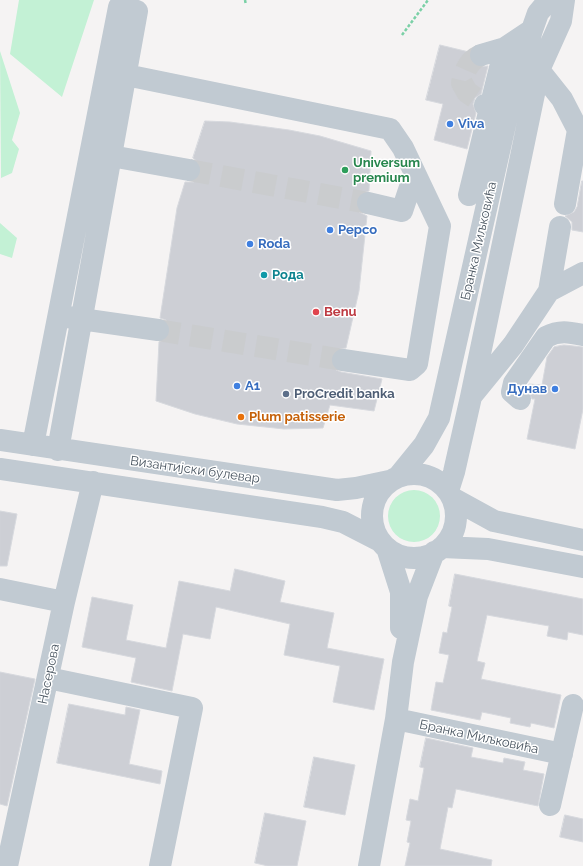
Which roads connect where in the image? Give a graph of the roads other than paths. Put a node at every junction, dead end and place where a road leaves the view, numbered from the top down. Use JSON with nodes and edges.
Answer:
{"nodes":[{"id":1,"x":549,"y":0,"type":"edge"},
{"id":2,"x":564,"y":0,"type":"edge"},
{"id":3,"x":532,"y":30,"type":"junction"},
{"id":4,"x":505,"y":48,"type":"junction"},
{"id":5,"x":481,"y":55,"type":"tunnel mouth"},
{"id":6,"x":538,"y":70,"type":"junction"},
{"id":7,"x":126,"y":75,"type":"junction"},
{"id":8,"x":100,"y":98,"type":"junction"},
{"id":9,"x":121,"y":102,"type":"junction"},
{"id":10,"x":494,"y":110,"type":"junction"},
{"id":11,"x":580,"y":131,"type":"edge"},
{"id":12,"x":111,"y":156,"type":"junction"},
{"id":13,"x":189,"y":170,"type":"tunnel mouth"},
{"id":14,"x":85,"y":174,"type":"junction"},
{"id":15,"x":414,"y":175,"type":"junction"},
{"id":16,"x":107,"y":180,"type":"junction"},
{"id":17,"x":469,"y":195,"type":"dead end"},
{"id":18,"x":368,"y":203,"type":"tunnel mouth"},
{"id":19,"x":564,"y":204,"type":"dead end"},
{"id":20,"x":560,"y":227,"type":"dead end"},
{"id":21,"x":583,"y":273,"type":"edge"},
{"id":22,"x":549,"y":291,"type":"junction"},
{"id":23,"x":58,"y":316,"type":"junction"},
{"id":24,"x":80,"y":319,"type":"junction"},
{"id":25,"x":158,"y":330,"type":"tunnel mouth"},
{"id":26,"x":583,"y":335,"type":"edge"},
{"id":27,"x":422,"y":336,"type":"junction"},
{"id":28,"x":454,"y":350,"type":"junction"},
{"id":29,"x":343,"y":360,"type":"tunnel mouth"},
{"id":30,"x":471,"y":397,"type":"junction"},
{"id":31,"x":520,"y":399,"type":"dead end"},
{"id":32,"x":0,"y":440,"type":"edge"},
{"id":33,"x":33,"y":445,"type":"junction"},
{"id":34,"x":58,"y":450,"type":"junction"},
{"id":35,"x":0,"y":469,"type":"edge"},
{"id":36,"x":394,"y":479,"type":"junction"},
{"id":37,"x":93,"y":482,"type":"junction"},
{"id":38,"x":450,"y":495,"type":"junction"},
{"id":39,"x":583,"y":540,"type":"edge"},
{"id":40,"x":384,"y":544,"type":"junction"},
{"id":41,"x":438,"y":550,"type":"junction"},
{"id":42,"x":583,"y":567,"type":"edge"},
{"id":43,"x":0,"y":589,"type":"edge"},
{"id":44,"x":64,"y":602,"type":"junction"},
{"id":45,"x":403,"y":662,"type":"junction"},
{"id":46,"x":48,"y":678,"type":"junction"},
{"id":47,"x":572,"y":705,"type":"dead end"},
{"id":48,"x":396,"y":719,"type":"junction"},
{"id":49,"x":562,"y":754,"type":"junction"},
{"id":50,"x":550,"y":805,"type":"dead end"},
{"id":51,"x":7,"y":866,"type":"edge"},
{"id":52,"x":160,"y":866,"type":"edge"},
{"id":53,"x":370,"y":866,"type":"edge"}],
"edges":[{"from":1,"to":3,"type":"street","name":"Бранка Миљковића"},
{"from":2,"to":6,"type":"street","name":"Бранка Миљковића"},
{"from":3,"to":4,"type":"street"},
{"from":3,"to":10,"type":"street","name":"Бранка Миљковића"},
{"from":4,"to":5,"type":"street"},
{"from":4,"to":10,"type":"street"},
{"from":6,"to":11,"type":"street"},
{"from":6,"to":30,"type":"street","name":"Бранка Миљковића"},
{"from":7,"to":8,"type":"street"},
{"from":7,"to":9,"type":"street"},
{"from":7,"to":15,"type":"street"},
{"from":8,"to":9,"type":"street"},
{"from":8,"to":14,"type":"street"},
{"from":9,"to":12,"type":"street"},
{"from":10,"to":17,"type":"street"},
{"from":10,"to":28,"type":"street","name":"Бранка Миљковића"},
{"from":11,"to":19,"type":"street"},
{"from":12,"to":13,"type":"street"},
{"from":12,"to":16,"type":"street"},
{"from":14,"to":16,"type":"street"},
{"from":14,"to":23,"type":"street"},
{"from":15,"to":18,"type":"street"},
{"from":15,"to":27,"type":"street"},
{"from":16,"to":24,"type":"street"},
{"from":20,"to":22,"type":"street"},
{"from":21,"to":22,"type":"street"},
{"from":22,"to":30,"type":"street"},
{"from":23,"to":24,"type":"street"},
{"from":23,"to":33,"type":"street"},
{"from":24,"to":25,"type":"street"},
{"from":24,"to":34,"type":"street"},
{"from":26,"to":31,"type":"street"},
{"from":27,"to":28,"type":"street"},
{"from":27,"to":29,"type":"street"},
{"from":28,"to":36,"type":"street","name":"Бранка Миљковића"},
{"from":30,"to":38,"type":"street","name":"Бранка Миљковића"},
{"from":32,"to":33,"type":"street","name":"Византијски булевар"},
{"from":33,"to":34,"type":"street","name":"Византијски булевар"},
{"from":34,"to":36,"type":"street","name":"Византијски булевар"},
{"from":35,"to":37,"type":"street","name":"Византијски булевар"},
{"from":36,"to":38,"type":"street"},
{"from":36,"to":40,"type":"street"},
{"from":37,"to":40,"type":"street","name":"Византијски булевар"},
{"from":37,"to":44,"type":"street","name":"Насерова"},
{"from":38,"to":39,"type":"street"},
{"from":38,"to":41,"type":"street"},
{"from":40,"to":41,"type":"street"},
{"from":40,"to":45,"type":"street"},
{"from":41,"to":42,"type":"street"},
{"from":41,"to":45,"type":"street"},
{"from":43,"to":44,"type":"street"},
{"from":44,"to":46,"type":"street","name":"Насерова"},
{"from":45,"to":48,"type":"street"},
{"from":46,"to":51,"type":"street","name":"Насерова"},
{"from":46,"to":52,"type":"street"},
{"from":47,"to":49,"type":"street"},
{"from":48,"to":49,"type":"street","name":"Бранка Миљковића"},
{"from":48,"to":53,"type":"street"},
{"from":49,"to":50,"type":"street"}]}
